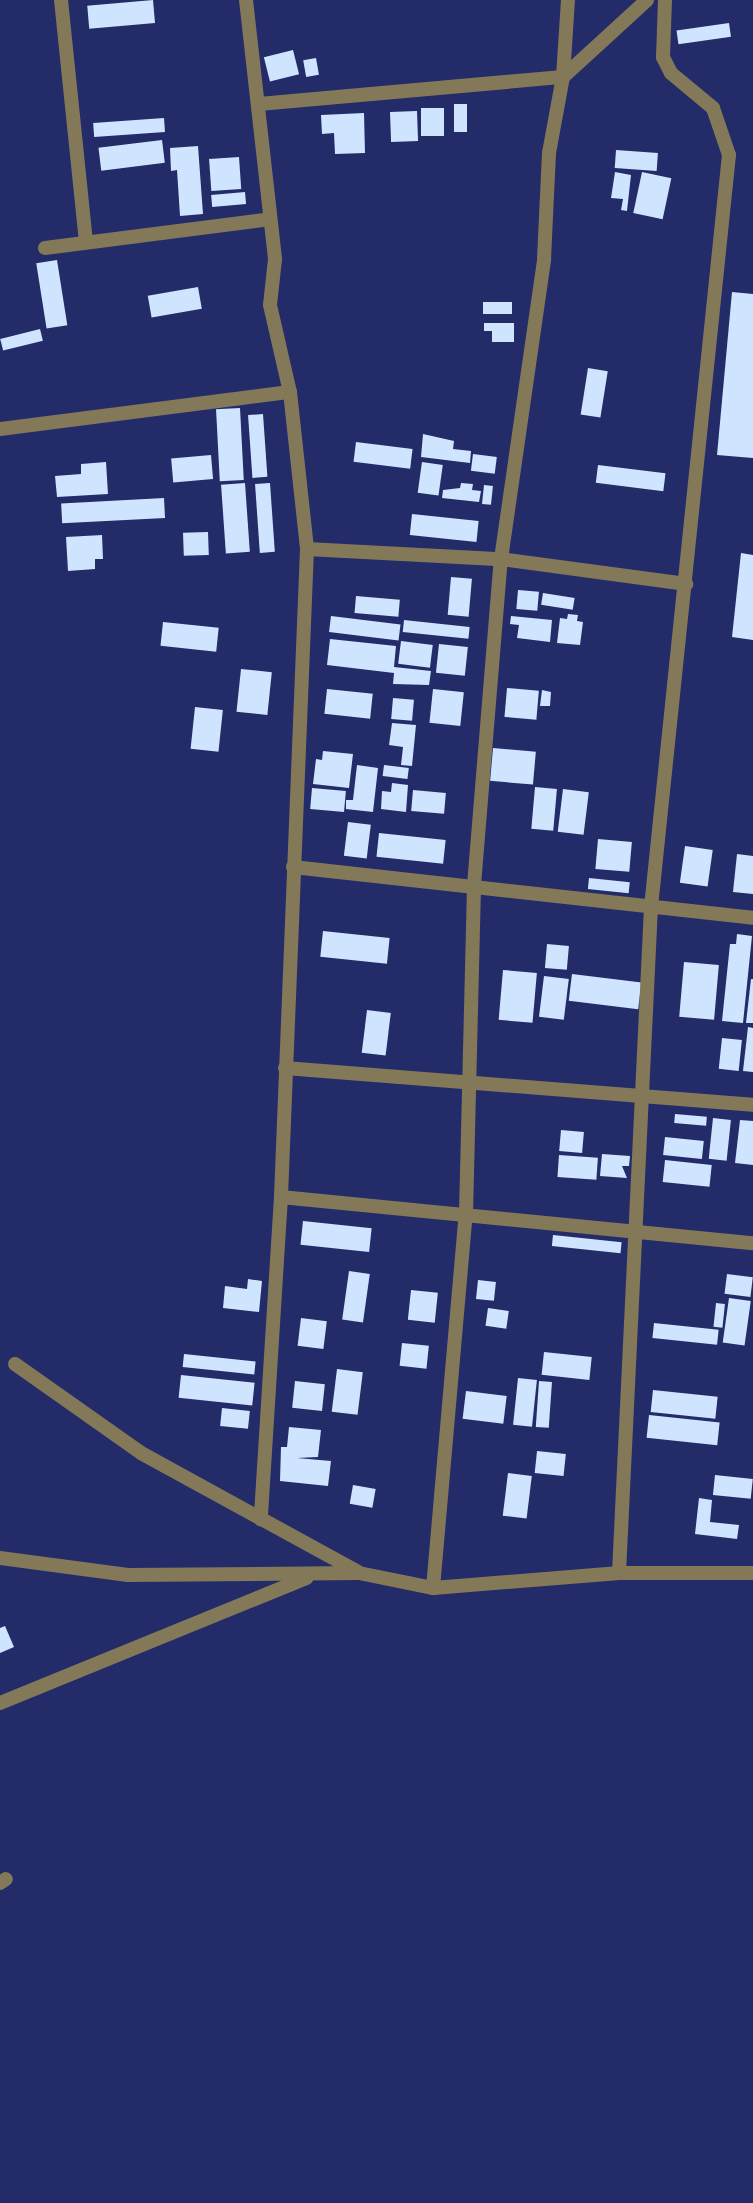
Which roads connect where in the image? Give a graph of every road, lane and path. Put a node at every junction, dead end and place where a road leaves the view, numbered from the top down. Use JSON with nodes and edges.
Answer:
{"nodes":[{"id":1,"x":61,"y":0,"type":"edge"},
{"id":2,"x":246,"y":0,"type":"edge"},
{"id":3,"x":568,"y":0,"type":"edge"},
{"id":4,"x":647,"y":0,"type":"edge"},
{"id":5,"x":665,"y":0,"type":"edge"},
{"id":6,"x":563,"y":76,"type":"junction"},
{"id":7,"x":259,"y":104,"type":"junction"},
{"id":8,"x":271,"y":219,"type":"junction"},
{"id":9,"x":86,"y":242,"type":"junction"},
{"id":10,"x":45,"y":248,"type":"dead end"},
{"id":11,"x":290,"y":392,"type":"junction"},
{"id":12,"x":0,"y":429,"type":"edge"},
{"id":13,"x":307,"y":549,"type":"junction"},
{"id":14,"x":501,"y":559,"type":"junction"},
{"id":15,"x":685,"y":584,"type":"junction"},
{"id":16,"x":293,"y":867,"type":"junction"},
{"id":17,"x":474,"y":885,"type":"junction"},
{"id":18,"x":651,"y":907,"type":"junction"},
{"id":19,"x":753,"y":918,"type":"edge"},
{"id":20,"x":285,"y":1068,"type":"junction"},
{"id":21,"x":472,"y":1082,"type":"junction"},
{"id":22,"x":642,"y":1094,"type":"junction"},
{"id":23,"x":753,"y":1105,"type":"edge"},
{"id":24,"x":281,"y":1198,"type":"junction"},
{"id":25,"x":466,"y":1214,"type":"junction"},
{"id":26,"x":637,"y":1229,"type":"junction"},
{"id":27,"x":753,"y":1243,"type":"edge"},
{"id":28,"x":15,"y":1364,"type":"dead end"},
{"id":29,"x":261,"y":1519,"type":"junction"},
{"id":30,"x":0,"y":1558,"type":"edge"},
{"id":31,"x":359,"y":1573,"type":"junction"},
{"id":32,"x":619,"y":1573,"type":"junction"},
{"id":33,"x":753,"y":1573,"type":"edge"},
{"id":34,"x":318,"y":1574,"type":"junction"},
{"id":35,"x":433,"y":1588,"type":"junction"},
{"id":36,"x":0,"y":1703,"type":"edge"}],
"edges":[{"from":1,"to":9,"type":"street"},
{"from":2,"to":7,"type":"street"},
{"from":3,"to":6,"type":"street"},
{"from":4,"to":6,"type":"street"},
{"from":5,"to":15,"type":"street"},
{"from":6,"to":7,"type":"street"},
{"from":6,"to":14,"type":"street"},
{"from":7,"to":8,"type":"street"},
{"from":8,"to":9,"type":"street"},
{"from":8,"to":11,"type":"street"},
{"from":9,"to":10,"type":"street"},
{"from":11,"to":12,"type":"street"},
{"from":11,"to":13,"type":"street"},
{"from":13,"to":14,"type":"street"},
{"from":13,"to":16,"type":"street"},
{"from":14,"to":15,"type":"street"},
{"from":14,"to":17,"type":"street"},
{"from":15,"to":18,"type":"street"},
{"from":16,"to":17,"type":"street"},
{"from":16,"to":20,"type":"street"},
{"from":17,"to":18,"type":"street"},
{"from":17,"to":21,"type":"street"},
{"from":18,"to":19,"type":"street"},
{"from":18,"to":22,"type":"street"},
{"from":20,"to":21,"type":"street"},
{"from":20,"to":24,"type":"street"},
{"from":21,"to":22,"type":"street"},
{"from":21,"to":25,"type":"street"},
{"from":22,"to":23,"type":"street"},
{"from":22,"to":26,"type":"street"},
{"from":24,"to":25,"type":"street"},
{"from":24,"to":29,"type":"street"},
{"from":25,"to":26,"type":"street"},
{"from":25,"to":35,"type":"street"},
{"from":26,"to":27,"type":"street"},
{"from":26,"to":32,"type":"street"},
{"from":28,"to":29,"type":"street"},
{"from":29,"to":31,"type":"street"},
{"from":30,"to":34,"type":"street"},
{"from":31,"to":34,"type":"street"},
{"from":31,"to":35,"type":"street"},
{"from":32,"to":33,"type":"street"},
{"from":32,"to":35,"type":"street"},
{"from":34,"to":36,"type":"street"}]}
